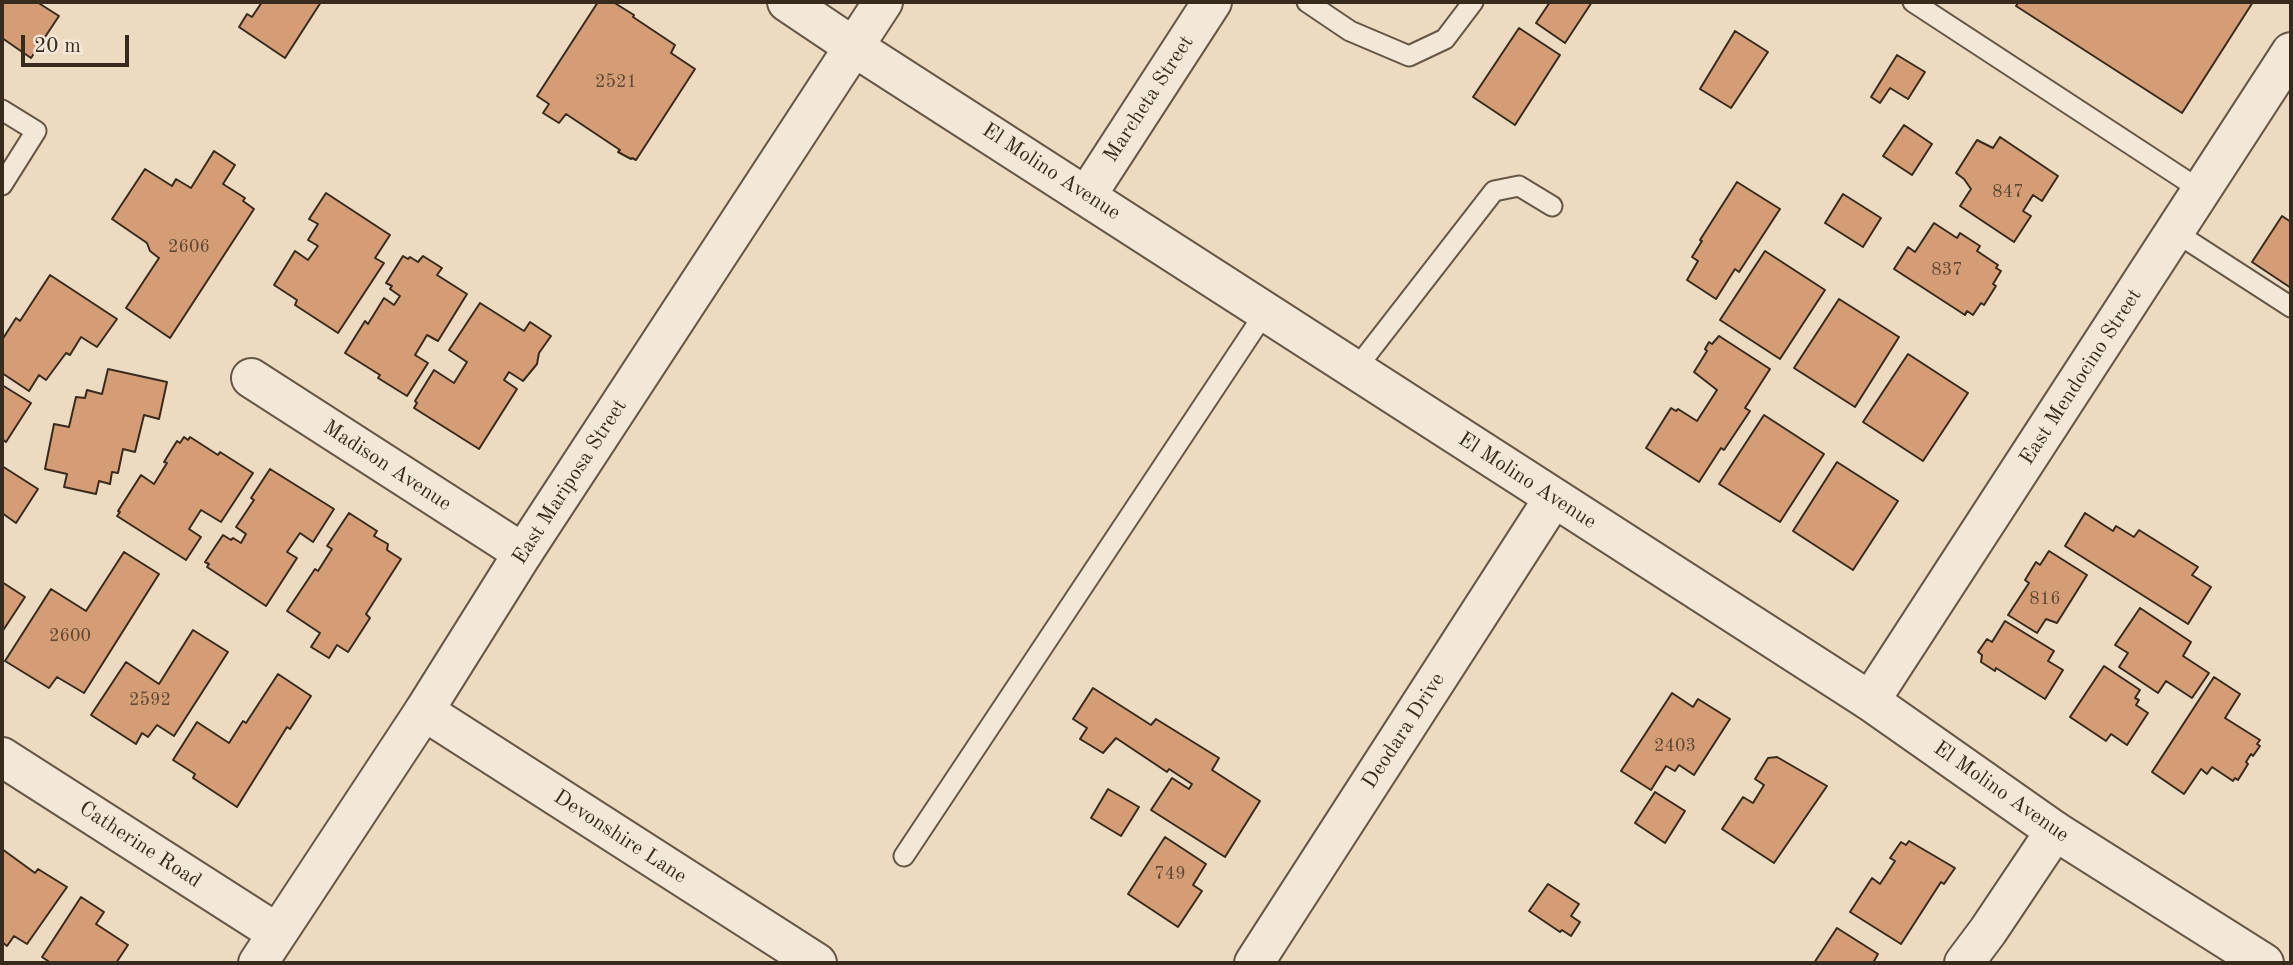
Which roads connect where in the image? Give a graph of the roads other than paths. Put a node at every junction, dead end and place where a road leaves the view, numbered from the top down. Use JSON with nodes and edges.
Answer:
{"nodes":[{"id":1,"x":787,"y":2,"type":"edge"},
{"id":2,"x":883,"y":2,"type":"edge"},
{"id":3,"x":1212,"y":2,"type":"edge"},
{"id":4,"x":1307,"y":2,"type":"edge"},
{"id":5,"x":1473,"y":2,"type":"edge"},
{"id":6,"x":1913,"y":2,"type":"edge"},
{"id":7,"x":854,"y":47,"type":"junction"},
{"id":8,"x":2291,"y":52,"type":"edge"},
{"id":9,"x":2,"y":110,"type":"edge"},
{"id":10,"x":2,"y":185,"type":"edge"},
{"id":11,"x":2202,"y":191,"type":"junction"},
{"id":12,"x":1087,"y":195,"type":"junction"},
{"id":13,"x":1552,"y":206,"type":"dead end"},
{"id":14,"x":2175,"y":232,"type":"junction"},
{"id":15,"x":2291,"y":307,"type":"edge"},
{"id":16,"x":1266,"y":312,"type":"junction"},
{"id":17,"x":1355,"y":370,"type":"junction"},
{"id":18,"x":251,"y":378,"type":"dead end"},
{"id":19,"x":1553,"y":499,"type":"junction"},
{"id":20,"x":523,"y":553,"type":"junction"},
{"id":21,"x":1870,"y":701,"type":"junction"},
{"id":22,"x":424,"y":711,"type":"junction"},
{"id":23,"x":2,"y":757,"type":"edge"},
{"id":24,"x":2055,"y":831,"type":"junction"},
{"id":25,"x":904,"y":856,"type":"dead end"},
{"id":26,"x":268,"y":948,"type":"edge"},
{"id":27,"x":817,"y":963,"type":"edge"},
{"id":28,"x":1254,"y":963,"type":"edge"},
{"id":29,"x":1964,"y":963,"type":"edge"},
{"id":30,"x":2264,"y":963,"type":"edge"}],
"edges":[{"from":1,"to":7,"type":"street","name":"El Molino Avenue"},
{"from":2,"to":7,"type":"street","name":"East Mariposa Street"},
{"from":3,"to":12,"type":"street","name":"Marcheta Street"},
{"from":4,"to":5,"type":"lane"},
{"from":6,"to":11,"type":"lane"},
{"from":7,"to":12,"type":"street","name":"El Molino Avenue"},
{"from":7,"to":20,"type":"street","name":"East Mariposa Street"},
{"from":8,"to":11,"type":"street","name":"East Mendocino Street"},
{"from":9,"to":10,"type":"lane"},
{"from":11,"to":14,"type":"street","name":"East Mendocino Street"},
{"from":12,"to":16,"type":"street","name":"El Molino Avenue"},
{"from":13,"to":17,"type":"lane"},
{"from":14,"to":15,"type":"lane"},
{"from":14,"to":21,"type":"street","name":"East Mendocino Street"},
{"from":16,"to":17,"type":"street","name":"El Molino Avenue"},
{"from":16,"to":25,"type":"lane"},
{"from":17,"to":19,"type":"street","name":"El Molino Avenue"},
{"from":18,"to":20,"type":"street","name":"Madison Avenue"},
{"from":19,"to":21,"type":"street","name":"El Molino Avenue"},
{"from":19,"to":28,"type":"street","name":"Deodara Drive"},
{"from":20,"to":22,"type":"street","name":"East Mariposa Street"},
{"from":21,"to":24,"type":"street","name":"El Molino Avenue"},
{"from":22,"to":26,"type":"street","name":"East Mariposa Street"},
{"from":22,"to":27,"type":"street","name":"Devonshire Lane"},
{"from":23,"to":26,"type":"street","name":"Catherine Road"},
{"from":24,"to":29,"type":"street"},
{"from":24,"to":30,"type":"street","name":"El Molino Avenue"}]}
